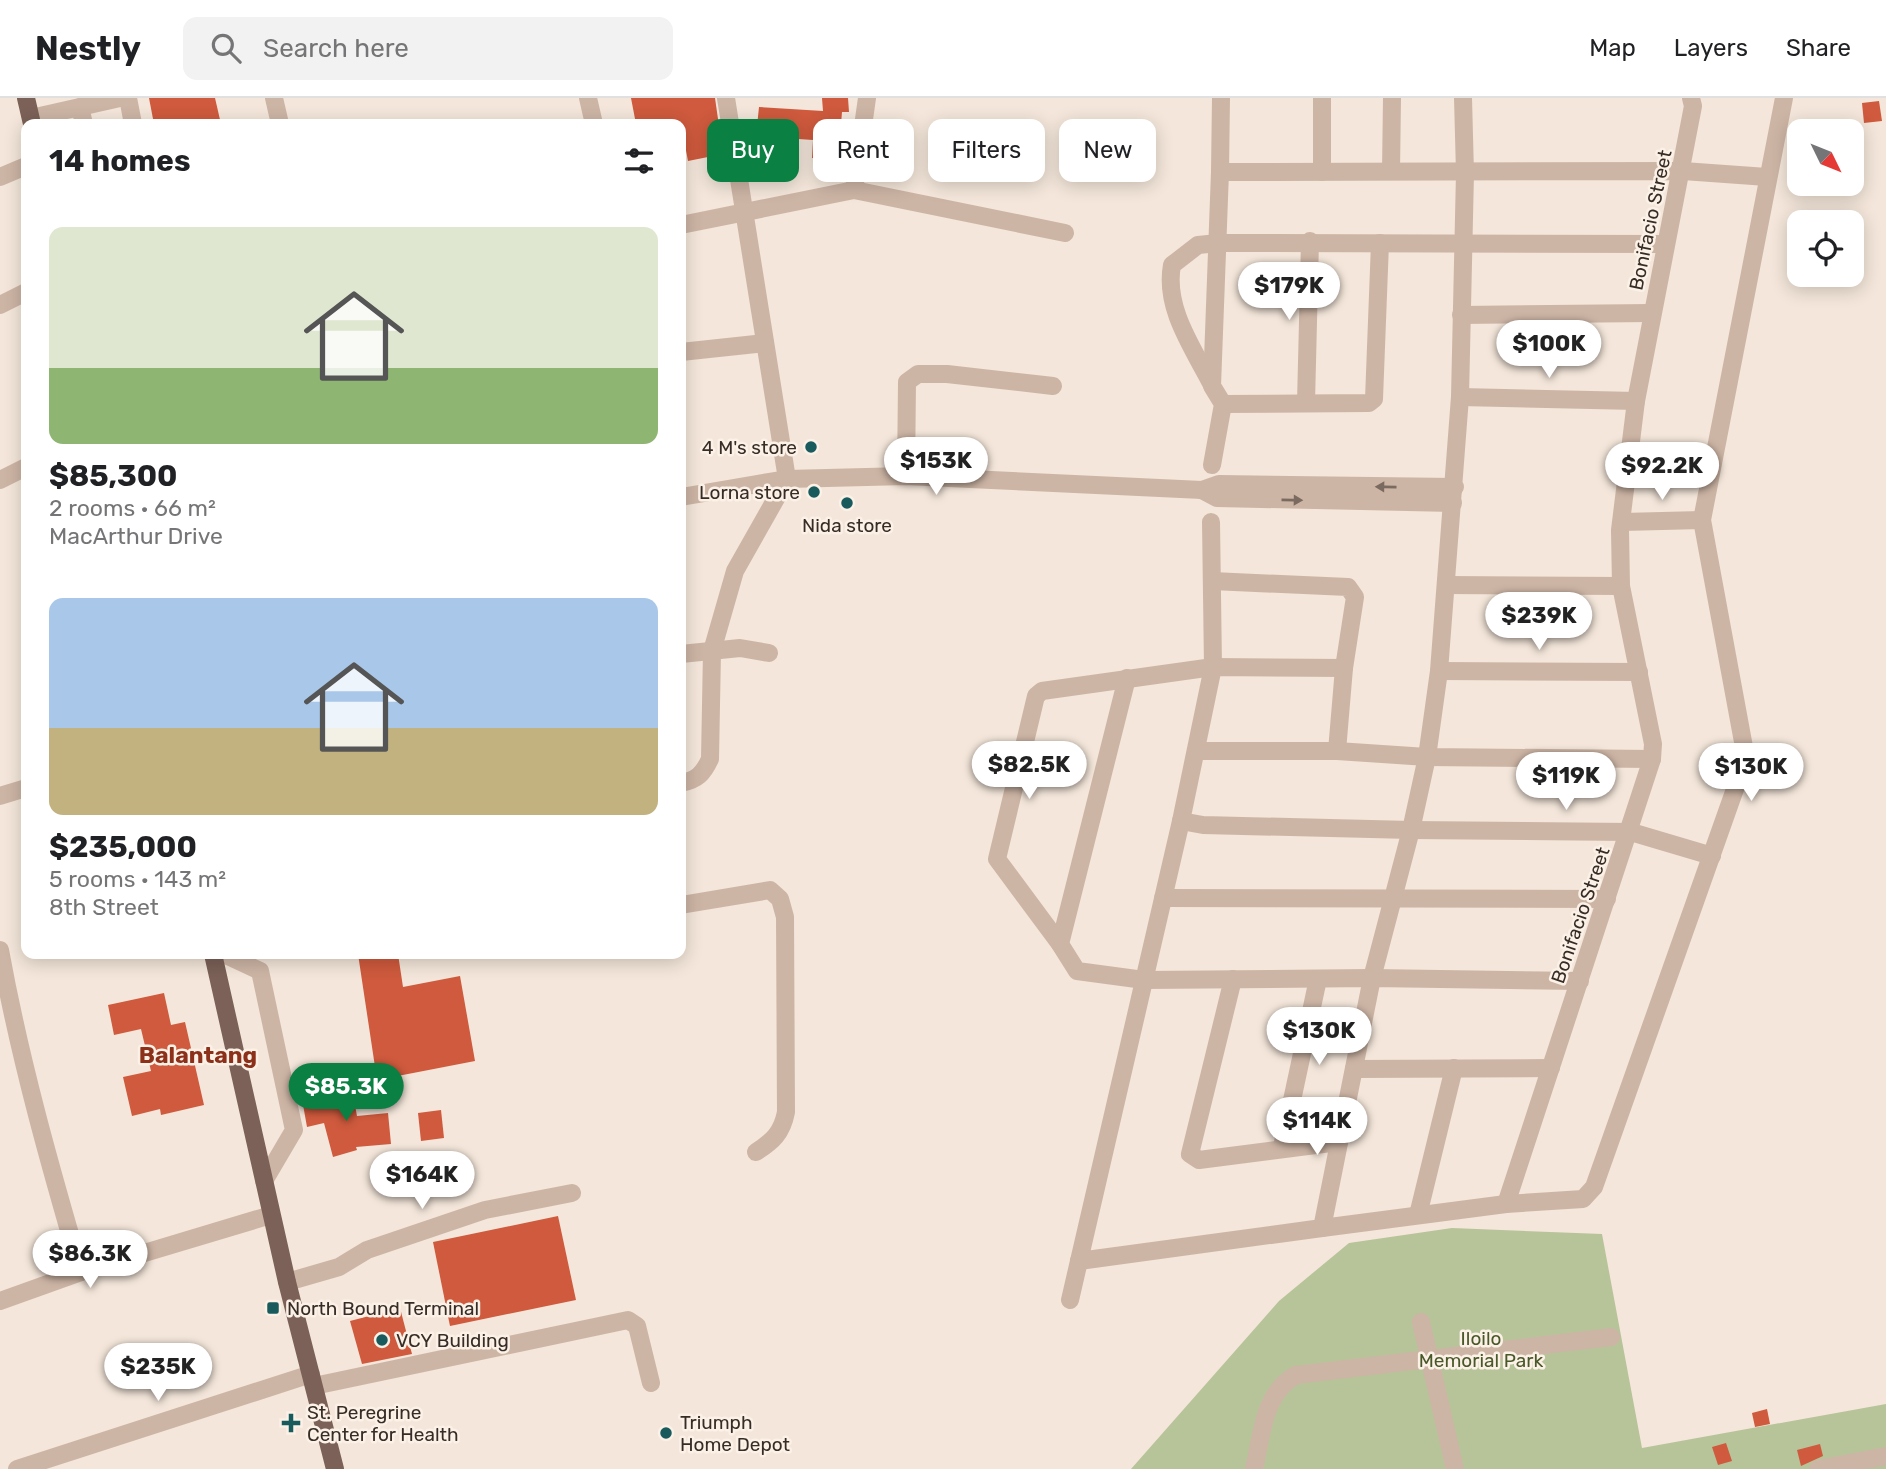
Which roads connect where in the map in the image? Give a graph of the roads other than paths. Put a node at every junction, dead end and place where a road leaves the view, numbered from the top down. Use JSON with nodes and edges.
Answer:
{"nodes":[{"id":1,"x":26,"y":98,"type":"edge"},
{"id":2,"x":120,"y":98,"type":"edge"},
{"id":3,"x":128,"y":98,"type":"edge"},
{"id":4,"x":274,"y":98,"type":"edge"},
{"id":5,"x":588,"y":98,"type":"edge"},
{"id":6,"x":726,"y":98,"type":"edge"},
{"id":7,"x":867,"y":98,"type":"edge"},
{"id":8,"x":1221,"y":98,"type":"edge"},
{"id":9,"x":1322,"y":98,"type":"edge"},
{"id":10,"x":1392,"y":98,"type":"edge"},
{"id":11,"x":1463,"y":98,"type":"edge"},
{"id":12,"x":1691,"y":98,"type":"edge"},
{"id":13,"x":1784,"y":98,"type":"edge"},
{"id":14,"x":82,"y":116,"type":"edge"},
{"id":15,"x":31,"y":119,"type":"edge"},
{"id":16,"x":51,"y":119,"type":"edge"},
{"id":17,"x":132,"y":119,"type":"edge"},
{"id":18,"x":279,"y":119,"type":"edge"},
{"id":19,"x":593,"y":119,"type":"edge"},
{"id":20,"x":21,"y":168,"type":"edge"},
{"id":21,"x":1391,"y":171,"type":"junction"},
{"id":22,"x":1683,"y":171,"type":"junction"},
{"id":23,"x":1220,"y":172,"type":"junction"},
{"id":24,"x":1322,"y":172,"type":"junction"},
{"id":25,"x":1465,"y":173,"type":"junction"},
{"id":26,"x":0,"y":177,"type":"edge"},
{"id":27,"x":1767,"y":177,"type":"junction"},
{"id":28,"x":854,"y":190,"type":"junction"},
{"id":29,"x":744,"y":212,"type":"junction"},
{"id":30,"x":686,"y":224,"type":"edge"},
{"id":31,"x":1065,"y":233,"type":"dead end"},
{"id":32,"x":1310,"y":241,"type":"junction"},
{"id":33,"x":1217,"y":243,"type":"junction"},
{"id":34,"x":1380,"y":243,"type":"junction"},
{"id":35,"x":1665,"y":244,"type":"junction"},
{"id":36,"x":1461,"y":245,"type":"junction"},
{"id":37,"x":21,"y":294,"type":"edge"},
{"id":38,"x":0,"y":305,"type":"edge"},
{"id":39,"x":1652,"y":313,"type":"junction"},
{"id":40,"x":1461,"y":315,"type":"junction"},
{"id":41,"x":765,"y":343,"type":"junction"},
{"id":42,"x":686,"y":351,"type":"edge"},
{"id":43,"x":1054,"y":386,"type":"dead end"},
{"id":44,"x":1212,"y":386,"type":"junction"},
{"id":45,"x":1460,"y":397,"type":"junction"},
{"id":46,"x":1636,"y":401,"type":"junction"},
{"id":47,"x":1306,"y":403,"type":"junction"},
{"id":48,"x":1223,"y":404,"type":"junction"},
{"id":49,"x":1212,"y":466,"type":"dead end"},
{"id":50,"x":21,"y":470,"type":"edge"},
{"id":51,"x":906,"y":476,"type":"junction"},
{"id":52,"x":787,"y":479,"type":"junction"},
{"id":53,"x":0,"y":480,"type":"edge"},
{"id":54,"x":1454,"y":495,"type":"junction"},
{"id":55,"x":686,"y":496,"type":"edge"},
{"id":56,"x":1702,"y":520,"type":"junction"},
{"id":57,"x":1211,"y":522,"type":"dead end"},
{"id":58,"x":1622,"y":522,"type":"junction"},
{"id":59,"x":1212,"y":581,"type":"junction"},
{"id":60,"x":1446,"y":585,"type":"junction"},
{"id":61,"x":1621,"y":586,"type":"junction"},
{"id":62,"x":712,"y":651,"type":"junction"},
{"id":63,"x":769,"y":653,"type":"dead end"},
{"id":64,"x":686,"y":654,"type":"edge"},
{"id":65,"x":1213,"y":667,"type":"junction"},
{"id":66,"x":1344,"y":668,"type":"junction"},
{"id":67,"x":1439,"y":671,"type":"junction"},
{"id":68,"x":1639,"y":672,"type":"junction"},
{"id":69,"x":1127,"y":678,"type":"junction"},
{"id":70,"x":1196,"y":751,"type":"junction"},
{"id":71,"x":1337,"y":751,"type":"junction"},
{"id":72,"x":1427,"y":757,"type":"junction"},
{"id":73,"x":1652,"y":760,"type":"junction"},
{"id":74,"x":686,"y":782,"type":"edge"},
{"id":75,"x":21,"y":790,"type":"edge"},
{"id":76,"x":0,"y":796,"type":"edge"},
{"id":77,"x":1181,"y":821,"type":"junction"},
{"id":78,"x":1411,"y":830,"type":"junction"},
{"id":79,"x":1631,"y":832,"type":"junction"},
{"id":80,"x":1712,"y":856,"type":"junction"},
{"id":81,"x":1163,"y":898,"type":"junction"},
{"id":82,"x":1607,"y":899,"type":"junction"},
{"id":83,"x":1391,"y":900,"type":"junction"},
{"id":84,"x":686,"y":904,"type":"edge"},
{"id":85,"x":1060,"y":944,"type":"junction"},
{"id":86,"x":0,"y":950,"type":"edge"},
{"id":87,"x":214,"y":959,"type":"edge"},
{"id":88,"x":235,"y":959,"type":"edge"},
{"id":89,"x":1372,"y":978,"type":"junction"},
{"id":90,"x":1233,"y":979,"type":"junction"},
{"id":91,"x":1318,"y":979,"type":"junction"},
{"id":92,"x":1144,"y":980,"type":"junction"},
{"id":93,"x":1580,"y":981,"type":"junction"},
{"id":94,"x":6,"y":1010,"type":"edge"},
{"id":95,"x":1551,"y":1068,"type":"junction"},
{"id":96,"x":1354,"y":1069,"type":"junction"},
{"id":97,"x":1454,"y":1069,"type":"junction"},
{"id":98,"x":1339,"y":1142,"type":"junction"},
{"id":99,"x":1282,"y":1147,"type":"junction"},
{"id":100,"x":755,"y":1152,"type":"dead end"},
{"id":101,"x":264,"y":1181,"type":"junction"},
{"id":102,"x":572,"y":1193,"type":"dead end"},
{"id":103,"x":1506,"y":1204,"type":"junction"},
{"id":104,"x":271,"y":1215,"type":"junction"},
{"id":105,"x":1419,"y":1215,"type":"junction"},
{"id":106,"x":1322,"y":1228,"type":"junction"},
{"id":107,"x":1079,"y":1261,"type":"junction"},
{"id":108,"x":81,"y":1272,"type":"junction"},
{"id":109,"x":287,"y":1282,"type":"junction"},
{"id":110,"x":1070,"y":1300,"type":"dead end"},
{"id":111,"x":0,"y":1301,"type":"edge"},
{"id":112,"x":1421,"y":1322,"type":"dead end"},
{"id":113,"x":1611,"y":1337,"type":"dead end"},
{"id":114,"x":1432,"y":1360,"type":"junction"},
{"id":115,"x":312,"y":1380,"type":"junction"},
{"id":116,"x":651,"y":1383,"type":"dead end"},
{"id":117,"x":1886,"y":1456,"type":"edge"},
{"id":118,"x":17,"y":1469,"type":"edge"},
{"id":119,"x":335,"y":1469,"type":"edge"},
{"id":120,"x":1254,"y":1469,"type":"edge"},
{"id":121,"x":1455,"y":1469,"type":"edge"},
{"id":122,"x":1818,"y":1469,"type":"edge"}],
"edges":[{"from":1,"to":15,"type":"main road"},
{"from":2,"to":14,"type":"street"},
{"from":3,"to":17,"type":"street"},
{"from":4,"to":18,"type":"street"},
{"from":5,"to":19,"type":"street"},
{"from":6,"to":29,"type":"street"},
{"from":7,"to":28,"type":"street"},
{"from":8,"to":23,"type":"street"},
{"from":9,"to":24,"type":"street"},
{"from":10,"to":21,"type":"street"},
{"from":11,"to":25,"type":"street"},
{"from":12,"to":22,"type":"street","name":"Bonifacio Street"},
{"from":13,"to":27,"type":"street"},
{"from":14,"to":16,"type":"street"},
{"from":20,"to":26,"type":"street"},
{"from":21,"to":24,"type":"street"},
{"from":21,"to":25,"type":"street"},
{"from":22,"to":25,"type":"street"},
{"from":22,"to":27,"type":"street"},
{"from":22,"to":35,"type":"street","name":"Bonifacio Street"},
{"from":23,"to":24,"type":"street"},
{"from":23,"to":33,"type":"street"},
{"from":25,"to":36,"type":"street"},
{"from":27,"to":56,"type":"street"},
{"from":28,"to":29,"type":"street"},
{"from":28,"to":31,"type":"street"},
{"from":29,"to":30,"type":"street"},
{"from":29,"to":41,"type":"street"},
{"from":32,"to":33,"type":"street"},
{"from":32,"to":34,"type":"street"},
{"from":32,"to":47,"type":"street"},
{"from":33,"to":44,"type":"street"},
{"from":33,"to":44,"type":"street"},
{"from":34,"to":36,"type":"street"},
{"from":34,"to":47,"type":"street"},
{"from":35,"to":36,"type":"street"},
{"from":35,"to":39,"type":"street","name":"Bonifacio Street"},
{"from":36,"to":40,"type":"street"},
{"from":37,"to":38,"type":"street"},
{"from":39,"to":40,"type":"street"},
{"from":39,"to":46,"type":"street","name":"Bonifacio Street"},
{"from":40,"to":45,"type":"street"},
{"from":41,"to":42,"type":"street"},
{"from":41,"to":52,"type":"street"},
{"from":43,"to":51,"type":"street"},
{"from":44,"to":48,"type":"street"},
{"from":45,"to":46,"type":"street"},
{"from":45,"to":54,"type":"street"},
{"from":46,"to":58,"type":"street","name":"Bonifacio Street"},
{"from":47,"to":48,"type":"street"},
{"from":48,"to":49,"type":"street"},
{"from":50,"to":53,"type":"street"},
{"from":51,"to":52,"type":"street"},
{"from":51,"to":54,"type":"street"},
{"from":52,"to":55,"type":"street"},
{"from":52,"to":62,"type":"street"},
{"from":54,"to":60,"type":"street"},
{"from":56,"to":58,"type":"street"},
{"from":56,"to":80,"type":"street"},
{"from":57,"to":59,"type":"street"},
{"from":58,"to":61,"type":"street","name":"Bonifacio Street"},
{"from":59,"to":65,"type":"street"},
{"from":59,"to":66,"type":"street"},
{"from":60,"to":61,"type":"street"},
{"from":60,"to":67,"type":"street"},
{"from":61,"to":68,"type":"street","name":"Bonifacio Street"},
{"from":62,"to":63,"type":"street"},
{"from":62,"to":64,"type":"street"},
{"from":62,"to":74,"type":"street"},
{"from":65,"to":66,"type":"street"},
{"from":65,"to":69,"type":"street"},
{"from":65,"to":70,"type":"street"},
{"from":66,"to":71,"type":"street"},
{"from":67,"to":68,"type":"street"},
{"from":67,"to":72,"type":"street"},
{"from":68,"to":73,"type":"street","name":"Bonifacio Street"},
{"from":69,"to":85,"type":"street"},
{"from":69,"to":85,"type":"street"},
{"from":70,"to":71,"type":"street"},
{"from":70,"to":77,"type":"street"},
{"from":71,"to":72,"type":"street"},
{"from":72,"to":73,"type":"street"},
{"from":72,"to":78,"type":"street"},
{"from":73,"to":79,"type":"street","name":"Bonifacio Street"},
{"from":75,"to":76,"type":"street"},
{"from":77,"to":78,"type":"street"},
{"from":77,"to":81,"type":"street"},
{"from":78,"to":79,"type":"street"},
{"from":78,"to":83,"type":"street"},
{"from":79,"to":80,"type":"street"},
{"from":79,"to":82,"type":"street","name":"Bonifacio Street"},
{"from":80,"to":103,"type":"street"},
{"from":81,"to":83,"type":"street"},
{"from":81,"to":92,"type":"street"},
{"from":82,"to":83,"type":"street"},
{"from":82,"to":93,"type":"street","name":"Bonifacio Street"},
{"from":83,"to":89,"type":"street"},
{"from":84,"to":100,"type":"street"},
{"from":85,"to":92,"type":"street"},
{"from":86,"to":94,"type":"street"},
{"from":87,"to":101,"type":"main road"},
{"from":88,"to":101,"type":"street"},
{"from":89,"to":91,"type":"street"},
{"from":89,"to":93,"type":"street"},
{"from":89,"to":96,"type":"street"},
{"from":90,"to":91,"type":"street"},
{"from":90,"to":92,"type":"street"},
{"from":90,"to":99,"type":"street"},
{"from":91,"to":99,"type":"street"},
{"from":92,"to":107,"type":"street"},
{"from":93,"to":95,"type":"street","name":"Bonifacio Street"},
{"from":94,"to":108,"type":"street"},
{"from":95,"to":97,"type":"street"},
{"from":95,"to":103,"type":"street","name":"Bonifacio Street"},
{"from":96,"to":97,"type":"street"},
{"from":96,"to":98,"type":"street"},
{"from":97,"to":105,"type":"street"},
{"from":98,"to":99,"type":"street"},
{"from":98,"to":106,"type":"street"},
{"from":101,"to":104,"type":"main road"},
{"from":102,"to":109,"type":"street"},
{"from":103,"to":105,"type":"street"},
{"from":104,"to":108,"type":"street"},
{"from":104,"to":109,"type":"main road"},
{"from":105,"to":106,"type":"street"},
{"from":106,"to":107,"type":"street"},
{"from":107,"to":110,"type":"street"},
{"from":108,"to":111,"type":"street"},
{"from":109,"to":115,"type":"main road"},
{"from":112,"to":114,"type":"street"},
{"from":113,"to":114,"type":"street"},
{"from":114,"to":120,"type":"street"},
{"from":114,"to":121,"type":"street"},
{"from":115,"to":116,"type":"street"},
{"from":115,"to":118,"type":"street"},
{"from":115,"to":119,"type":"main road"},
{"from":117,"to":122,"type":"street"}]}
